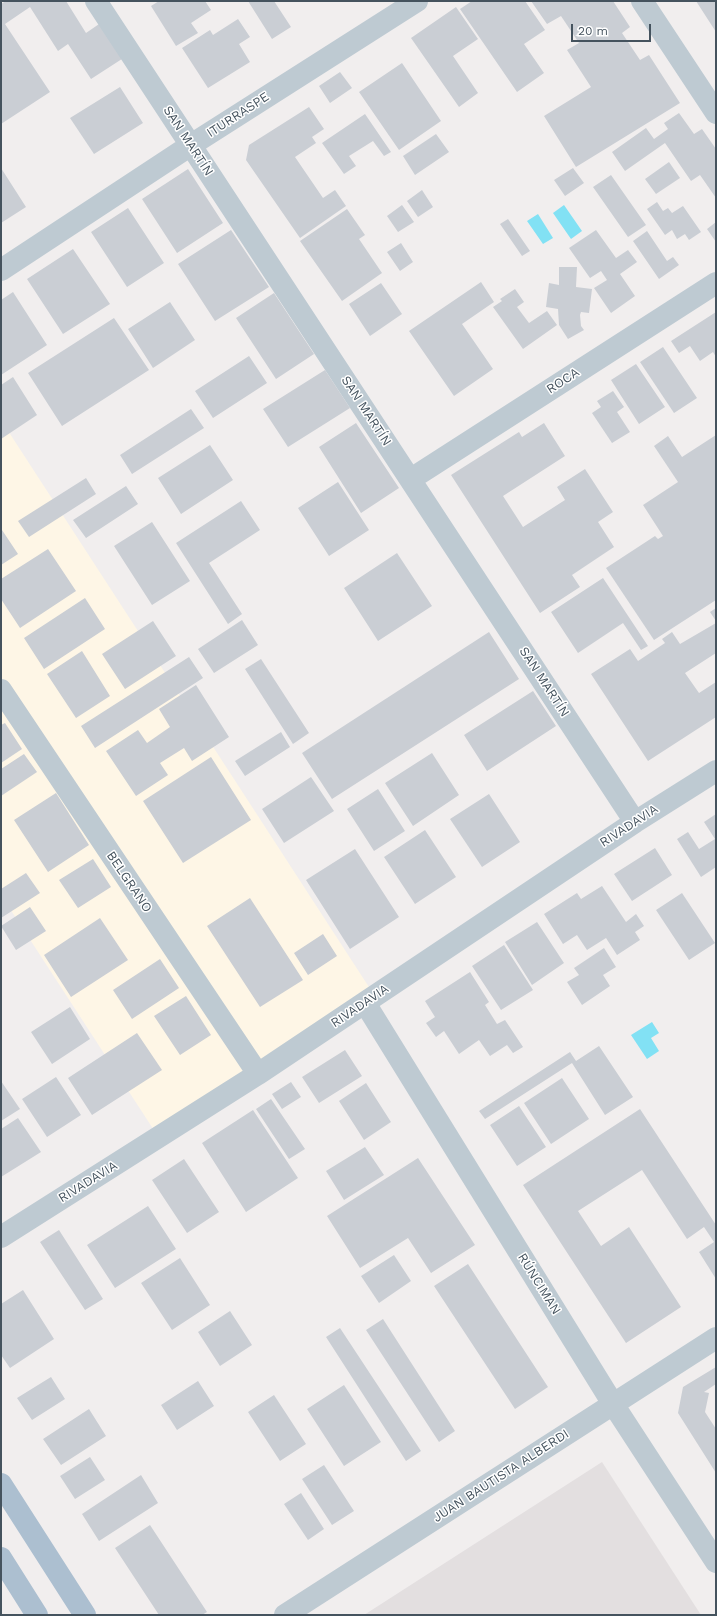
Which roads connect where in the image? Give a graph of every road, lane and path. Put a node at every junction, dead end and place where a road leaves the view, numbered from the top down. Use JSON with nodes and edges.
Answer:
{"nodes":[{"id":1,"x":96,"y":1,"type":"edge"},
{"id":2,"x":417,"y":1,"type":"edge"},
{"id":3,"x":642,"y":1,"type":"edge"},
{"id":4,"x":716,"y":113,"type":"edge"},
{"id":5,"x":191,"y":145,"type":"junction"},
{"id":6,"x":1,"y":270,"type":"edge"},
{"id":7,"x":716,"y":282,"type":"edge"},
{"id":8,"x":410,"y":479,"type":"junction"},
{"id":9,"x":1,"y":690,"type":"edge"},
{"id":10,"x":716,"y":771,"type":"edge"},
{"id":11,"x":635,"y":822,"type":"junction"},
{"id":12,"x":365,"y":1003,"type":"junction"},
{"id":13,"x":258,"y":1074,"type":"junction"},
{"id":14,"x":1,"y":1237,"type":"edge"},
{"id":15,"x":716,"y":1338,"type":"edge"},
{"id":16,"x":613,"y":1404,"type":"junction"},
{"id":17,"x":1,"y":1484,"type":"edge"},
{"id":18,"x":1,"y":1558,"type":"edge"},
{"id":19,"x":716,"y":1562,"type":"edge"},
{"id":20,"x":37,"y":1615,"type":"edge"},
{"id":21,"x":85,"y":1615,"type":"edge"},
{"id":22,"x":285,"y":1615,"type":"edge"}],
"edges":[{"from":1,"to":5,"type":"street","name":"SAN MARTÍN"},
{"from":2,"to":5,"type":"street","name":"ITURRASPE"},
{"from":3,"to":4,"type":"street"},
{"from":5,"to":6,"type":"street","name":"ITURRASPE"},
{"from":5,"to":8,"type":"street","name":"SAN MARTÍN"},
{"from":7,"to":8,"type":"street","name":"ROCA"},
{"from":8,"to":11,"type":"street","name":"SAN MARTÍN"},
{"from":9,"to":13,"type":"street","name":"BELGRANO"},
{"from":10,"to":11,"type":"street","name":"RIVADAVIA"},
{"from":11,"to":12,"type":"street","name":"RIVADAVIA"},
{"from":12,"to":13,"type":"street","name":"RIVADAVIA"},
{"from":12,"to":16,"type":"street","name":"RÚNCIMAN"},
{"from":13,"to":14,"type":"street","name":"RIVADAVIA"},
{"from":15,"to":16,"type":"street","name":"JUAN BAUTISTA ALBERDI"},
{"from":16,"to":19,"type":"street","name":"RÚNCIMAN"},
{"from":16,"to":22,"type":"street","name":"JUAN BAUTISTA ALBERDI"},
{"from":17,"to":21,"type":"main road"},
{"from":18,"to":20,"type":"main road"}]}
